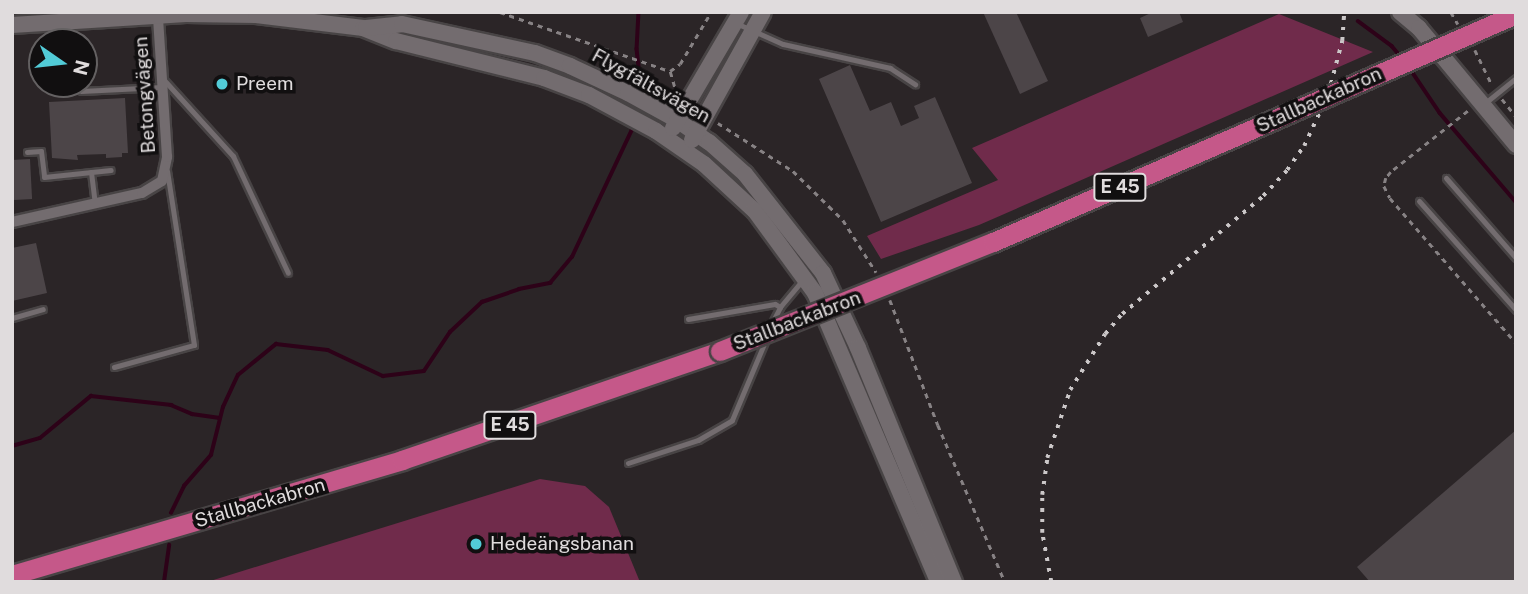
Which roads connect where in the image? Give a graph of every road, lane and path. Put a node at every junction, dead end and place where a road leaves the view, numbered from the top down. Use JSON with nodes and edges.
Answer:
{"nodes":[{"id":1,"x":500,"y":12,"type":"edge"},
{"id":2,"x":711,"y":12,"type":"edge"},
{"id":3,"x":763,"y":12,"type":"edge"},
{"id":4,"x":1451,"y":12,"type":"edge"},
{"id":5,"x":1409,"y":14,"type":"edge"},
{"id":6,"x":1516,"y":14,"type":"edge"},
{"id":7,"x":158,"y":17,"type":"junction"},
{"id":8,"x":738,"y":17,"type":"edge"},
{"id":9,"x":12,"y":25,"type":"edge"},
{"id":10,"x":363,"y":28,"type":"junction"},
{"id":11,"x":752,"y":32,"type":"junction"},
{"id":12,"x":1463,"y":32,"type":"dead end"},
{"id":13,"x":1470,"y":42,"type":"dead end"},
{"id":14,"x":670,"y":71,"type":"junction"},
{"id":15,"x":1516,"y":78,"type":"edge"},
{"id":16,"x":162,"y":82,"type":"junction"},
{"id":17,"x":915,"y":84,"type":"dead end"},
{"id":18,"x":98,"y":89,"type":"edge"},
{"id":19,"x":1497,"y":93,"type":"junction"},
{"id":20,"x":687,"y":102,"type":"junction"},
{"id":21,"x":1482,"y":106,"type":"junction"},
{"id":22,"x":706,"y":115,"type":"junction"},
{"id":23,"x":1516,"y":116,"type":"edge"},
{"id":24,"x":1461,"y":118,"type":"dead end"},
{"id":25,"x":677,"y":120,"type":"junction"},
{"id":26,"x":696,"y":133,"type":"junction"},
{"id":27,"x":662,"y":134,"type":"junction"},
{"id":28,"x":1440,"y":134,"type":"dead end"},
{"id":29,"x":1516,"y":145,"type":"edge"},
{"id":30,"x":686,"y":151,"type":"junction"},
{"id":31,"x":27,"y":152,"type":"dead end"},
{"id":32,"x":167,"y":167,"type":"junction"},
{"id":33,"x":111,"y":170,"type":"dead end"},
{"id":34,"x":90,"y":172,"type":"junction"},
{"id":35,"x":1446,"y":178,"type":"dead end"},
{"id":36,"x":1419,"y":201,"type":"dead end"},
{"id":37,"x":95,"y":204,"type":"junction"},
{"id":38,"x":12,"y":222,"type":"edge"},
{"id":39,"x":1516,"y":258,"type":"edge"},
{"id":40,"x":288,"y":273,"type":"dead end"},
{"id":41,"x":804,"y":279,"type":"junction"},
{"id":42,"x":881,"y":279,"type":"dead end"},
{"id":43,"x":885,"y":289,"type":"dead end"},
{"id":44,"x":780,"y":307,"type":"junction"},
{"id":45,"x":43,"y":309,"type":"dead end"},
{"id":46,"x":1516,"y":310,"type":"edge"},
{"id":47,"x":12,"y":318,"type":"edge"},
{"id":48,"x":688,"y":319,"type":"dead end"},
{"id":49,"x":114,"y":367,"type":"dead end"},
{"id":50,"x":628,"y":463,"type":"dead end"},
{"id":51,"x":54,"y":562,"type":"junction"},
{"id":52,"x":12,"y":575,"type":"edge"},
{"id":53,"x":13,"y":582,"type":"edge"},
{"id":54,"x":938,"y":582,"type":"edge"},
{"id":55,"x":954,"y":582,"type":"edge"},
{"id":56,"x":1005,"y":582,"type":"edge"}],
"edges":[{"from":1,"to":14,"type":"path"},
{"from":2,"to":14,"type":"path"},
{"from":3,"to":11,"type":"street"},
{"from":4,"to":12,"type":"path"},
{"from":5,"to":21,"type":"street"},
{"from":6,"to":51,"type":"highway","name":"Stallbackabron","number":"E 45","bridge":true},
{"from":7,"to":9,"type":"street","name":"Flygfältsvägen"},
{"from":7,"to":10,"type":"street","name":"Flygfältsvägen"},
{"from":7,"to":16,"type":"street","name":"Betongvägen"},
{"from":8,"to":11,"type":"lane"},
{"from":8,"to":20,"type":"street"},
{"from":10,"to":25,"type":"street","name":"Flygfältsvägen"},
{"from":10,"to":27,"type":"street","name":"Flygfältsvägen"},
{"from":11,"to":17,"type":"lane"},
{"from":11,"to":22,"type":"street"},
{"from":13,"to":19,"type":"path"},
{"from":14,"to":20,"type":"path"},
{"from":15,"to":19,"type":"lane"},
{"from":16,"to":18,"type":"lane"},
{"from":16,"to":32,"type":"street","name":"Betongvägen"},
{"from":16,"to":40,"type":"lane"},
{"from":19,"to":21,"type":"lane"},
{"from":19,"to":23,"type":"path"},
{"from":20,"to":25,"type":"street"},
{"from":21,"to":29,"type":"street"},
{"from":22,"to":26,"type":"street"},
{"from":22,"to":42,"type":"path"},
{"from":24,"to":28,"type":"path"},
{"from":25,"to":26,"type":"street","name":"Flygfältsvägen"},
{"from":25,"to":27,"type":"street"},
{"from":26,"to":30,"type":"street"},
{"from":26,"to":55,"type":"street","name":"Flygfältsvägen"},
{"from":27,"to":30,"type":"street","name":"Flygfältsvägen"},
{"from":30,"to":41,"type":"street","name":"Flygfältsvägen"},
{"from":31,"to":34,"type":"lane"},
{"from":32,"to":37,"type":"street","name":"Betongvägen"},
{"from":32,"to":49,"type":"lane"},
{"from":33,"to":34,"type":"lane"},
{"from":34,"to":37,"type":"lane"},
{"from":35,"to":39,"type":"lane"},
{"from":36,"to":46,"type":"lane"},
{"from":37,"to":38,"type":"street","name":"Betongvägen"},
{"from":41,"to":44,"type":"lane"},
{"from":41,"to":54,"type":"street","name":"Flygfältsvägen"},
{"from":43,"to":56,"type":"path"},
{"from":44,"to":48,"type":"lane"},
{"from":44,"to":50,"type":"lane"},
{"from":45,"to":47,"type":"lane"},
{"from":51,"to":52,"type":"highway","number":"E 45"},
{"from":51,"to":53,"type":"highway","number":"E 45"}]}
